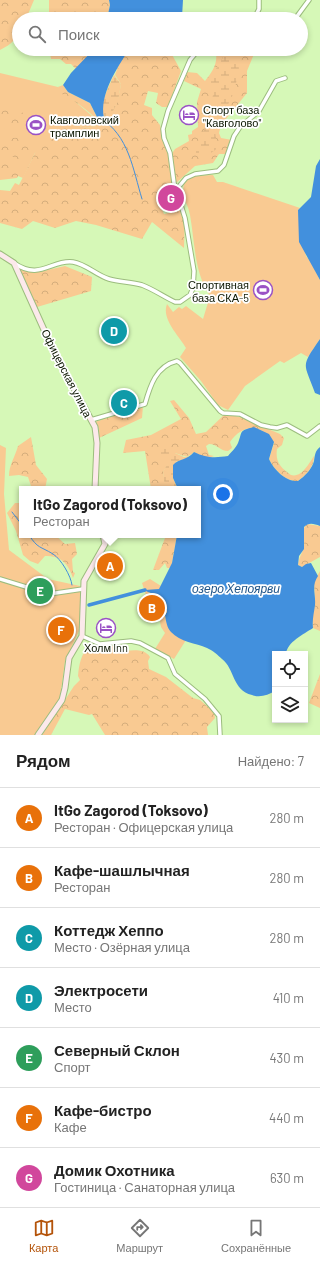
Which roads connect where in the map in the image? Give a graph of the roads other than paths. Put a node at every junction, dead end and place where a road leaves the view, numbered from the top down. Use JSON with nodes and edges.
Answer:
{"nodes":[{"id":1,"x":259,"y":0,"type":"edge"},
{"id":2,"x":309,"y":0,"type":"edge"},
{"id":3,"x":258,"y":12,"type":"edge"},
{"id":4,"x":300,"y":12,"type":"edge"},
{"id":5,"x":193,"y":56,"type":"edge"},
{"id":6,"x":285,"y":78,"type":"dead end"},
{"id":7,"x":176,"y":190,"type":"junction"},
{"id":8,"x":0,"y":254,"type":"edge"},
{"id":9,"x":14,"y":262,"type":"junction"},
{"id":10,"x":91,"y":420,"type":"junction"},
{"id":11,"x":320,"y":426,"type":"edge"},
{"id":12,"x":95,"y":486,"type":"edge"},
{"id":13,"x":104,"y":538,"type":"edge"},
{"id":14,"x":0,"y":579,"type":"edge"},
{"id":15,"x":83,"y":590,"type":"junction"},
{"id":16,"x":82,"y":636,"type":"junction"},
{"id":17,"x":38,"y":735,"type":"edge"},
{"id":18,"x":220,"y":735,"type":"edge"}],
"edges":[{"from":1,"to":3,"type":"street"},
{"from":2,"to":4,"type":"street"},
{"from":5,"to":7,"type":"street"},
{"from":6,"to":7,"type":"street"},
{"from":7,"to":9,"type":"street"},
{"from":8,"to":9,"type":"street"},
{"from":9,"to":10,"type":"street","name":"Офицерская улица"},
{"from":10,"to":11,"type":"street"},
{"from":10,"to":12,"type":"street","name":"Офицерская улица"},
{"from":13,"to":15,"type":"street"},
{"from":14,"to":15,"type":"street"},
{"from":15,"to":16,"type":"street"},
{"from":16,"to":17,"type":"street"},
{"from":16,"to":18,"type":"street"}]}
